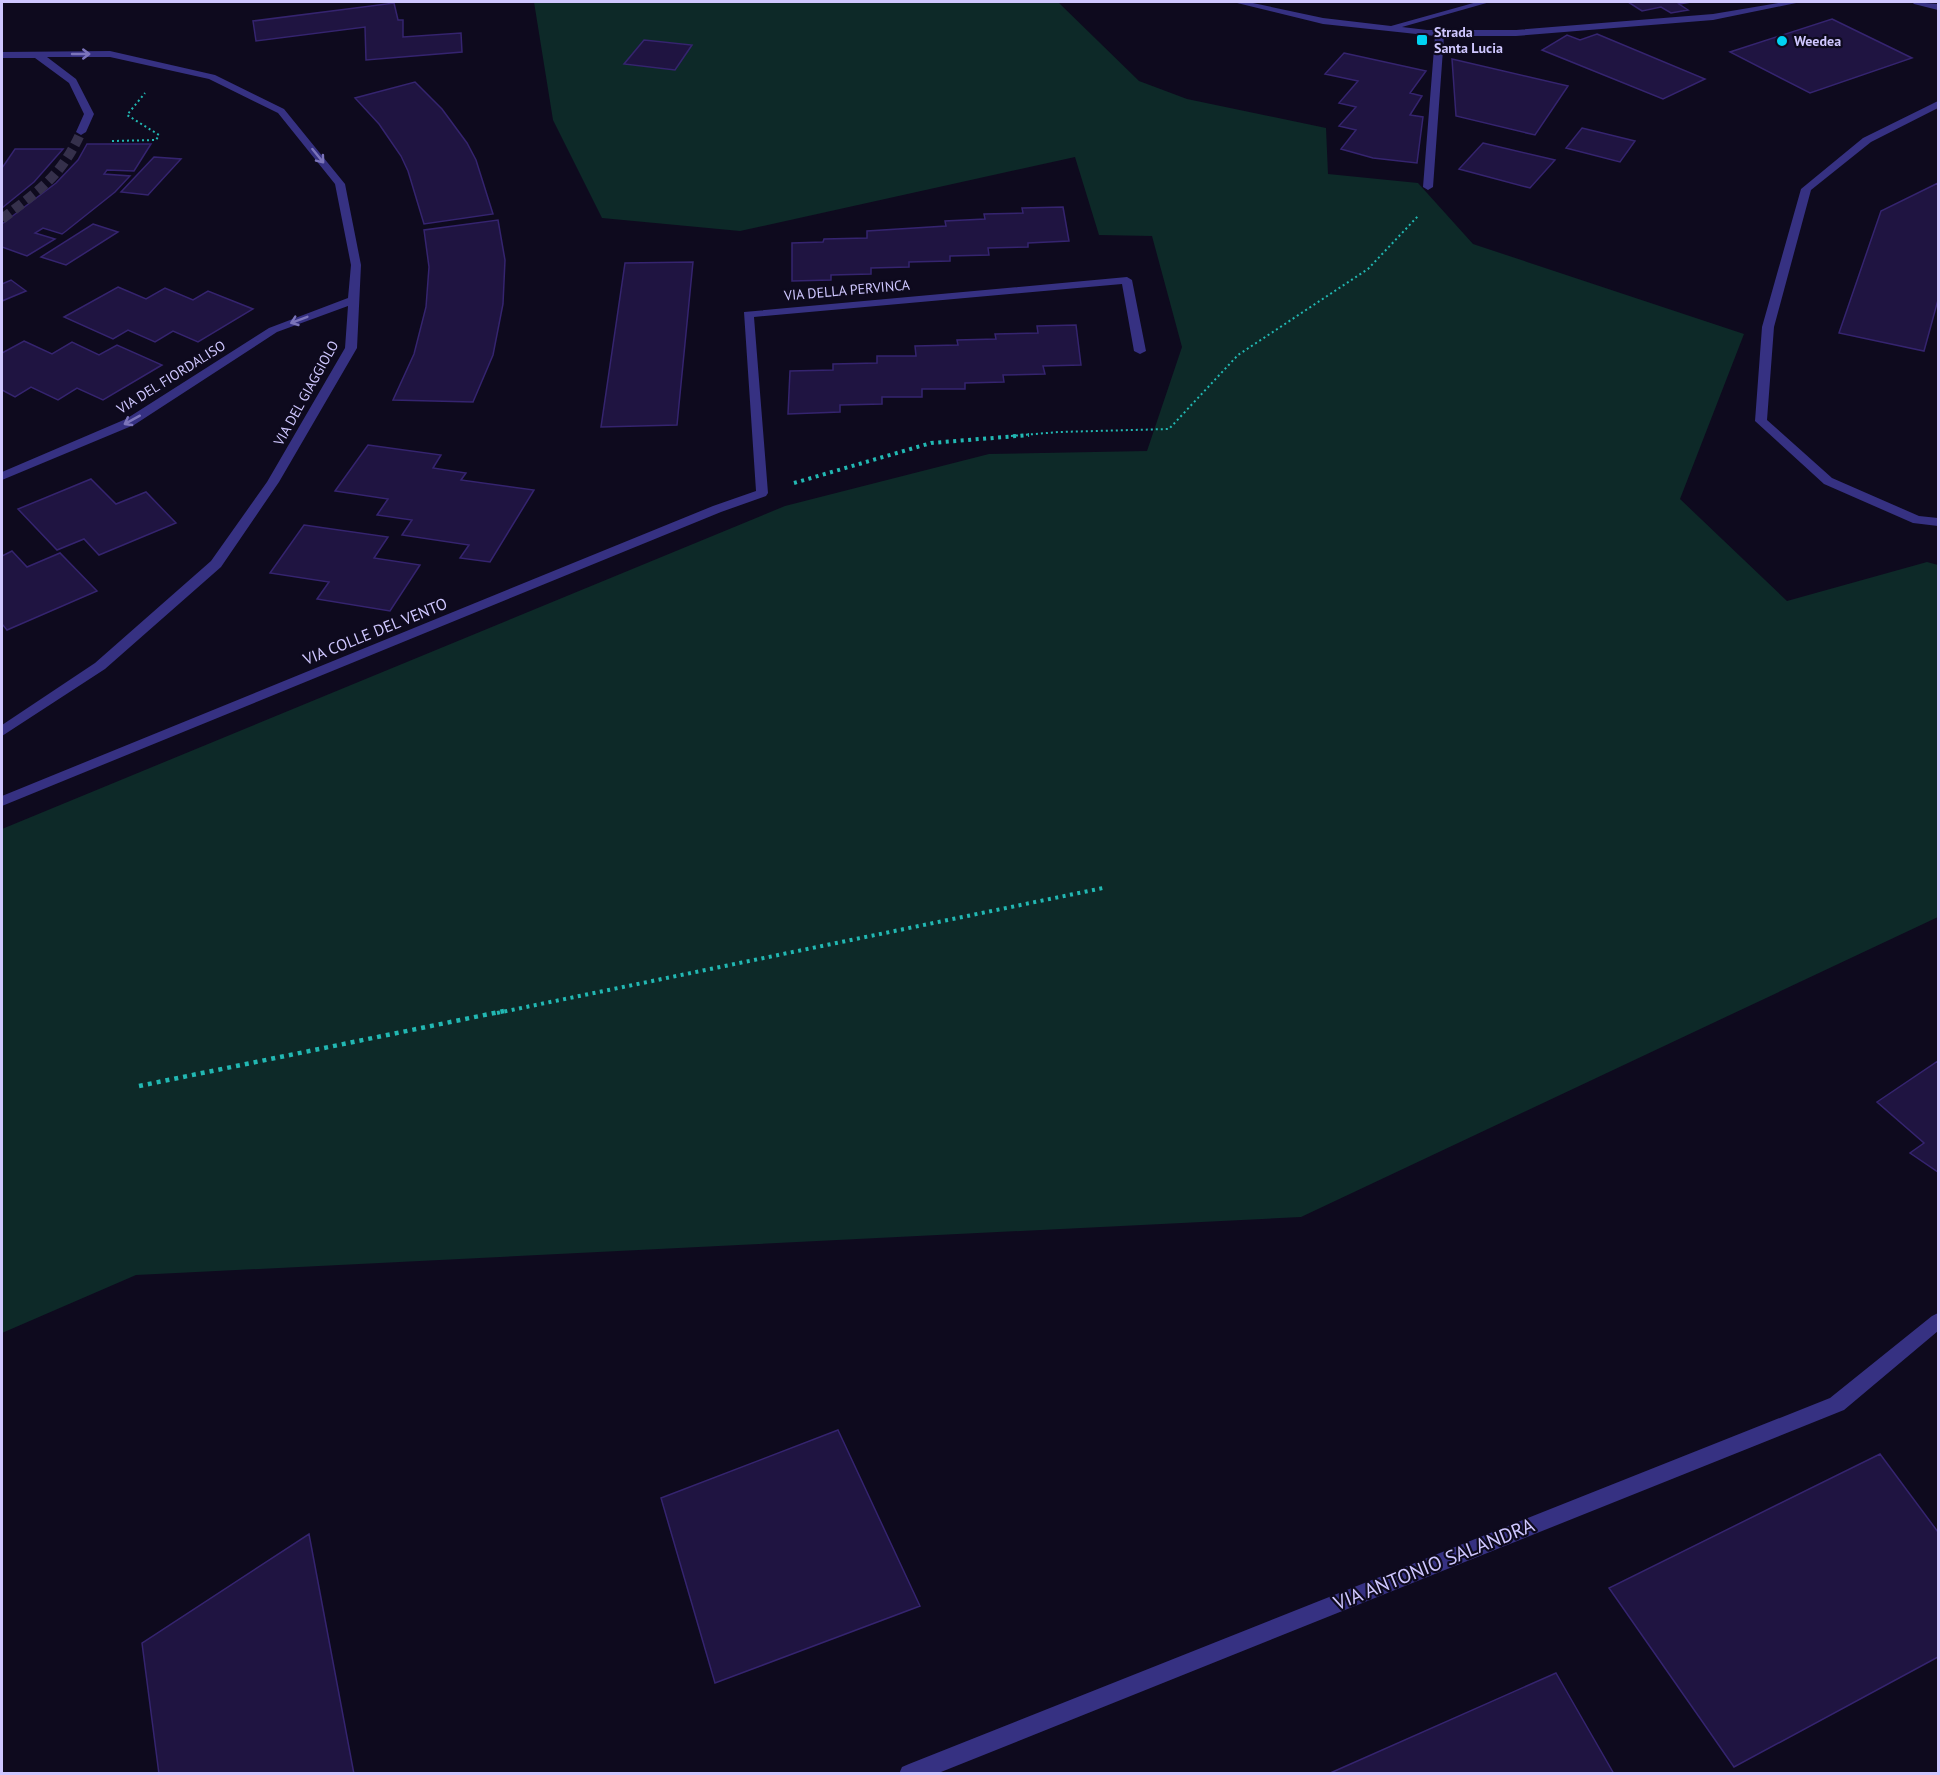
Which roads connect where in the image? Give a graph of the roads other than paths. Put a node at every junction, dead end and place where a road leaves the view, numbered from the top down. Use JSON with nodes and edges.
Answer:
{"nodes":[{"id":1,"x":1238,"y":2,"type":"edge"},
{"id":2,"x":1485,"y":2,"type":"edge"},
{"id":3,"x":1796,"y":2,"type":"edge"},
{"id":4,"x":1917,"y":2,"type":"edge"},
{"id":5,"x":1938,"y":7,"type":"edge"},
{"id":6,"x":1385,"y":29,"type":"junction"},
{"id":7,"x":1440,"y":33,"type":"junction"},
{"id":8,"x":38,"y":54,"type":"junction"},
{"id":9,"x":2,"y":55,"type":"edge"},
{"id":10,"x":1938,"y":104,"type":"edge"},
{"id":11,"x":81,"y":132,"type":"tunnel mouth"},
{"id":12,"x":1428,"y":188,"type":"road end"},
{"id":13,"x":354,"y":300,"type":"junction"},
{"id":14,"x":1140,"y":351,"type":"dead end"},
{"id":15,"x":2,"y":476,"type":"edge"},
{"id":16,"x":762,"y":493,"type":"joint"},
{"id":17,"x":1938,"y":522,"type":"edge"},
{"id":18,"x":2,"y":731,"type":"edge"},
{"id":19,"x":2,"y":801,"type":"edge"},
{"id":20,"x":1938,"y":1321,"type":"edge"},
{"id":21,"x":909,"y":1773,"type":"edge"}],
"edges":[{"from":1,"to":6,"type":"street"},
{"from":2,"to":6,"type":"street"},
{"from":3,"to":7,"type":"street"},
{"from":4,"to":5,"type":"street"},
{"from":6,"to":7,"type":"street"},
{"from":7,"to":12,"type":"street"},
{"from":8,"to":9,"type":"street","name":"VIA DEL GIAGGIOLO"},
{"from":8,"to":11,"type":"street"},
{"from":8,"to":13,"type":"street","name":"VIA DEL GIAGGIOLO","one_way":true},
{"from":10,"to":17,"type":"street"},
{"from":13,"to":15,"type":"street","name":"VIA DEL FIORDALISO","one_way":true},
{"from":13,"to":18,"type":"street","name":"VIA DEL GIAGGIOLO"},
{"from":14,"to":16,"type":"street","name":"VIA DELLA PERVINCA"},
{"from":16,"to":19,"type":"street","name":"VIA COLLE DEL VENTO"},
{"from":20,"to":21,"type":"street","name":"VIA ANTONIO SALANDRA"}]}
